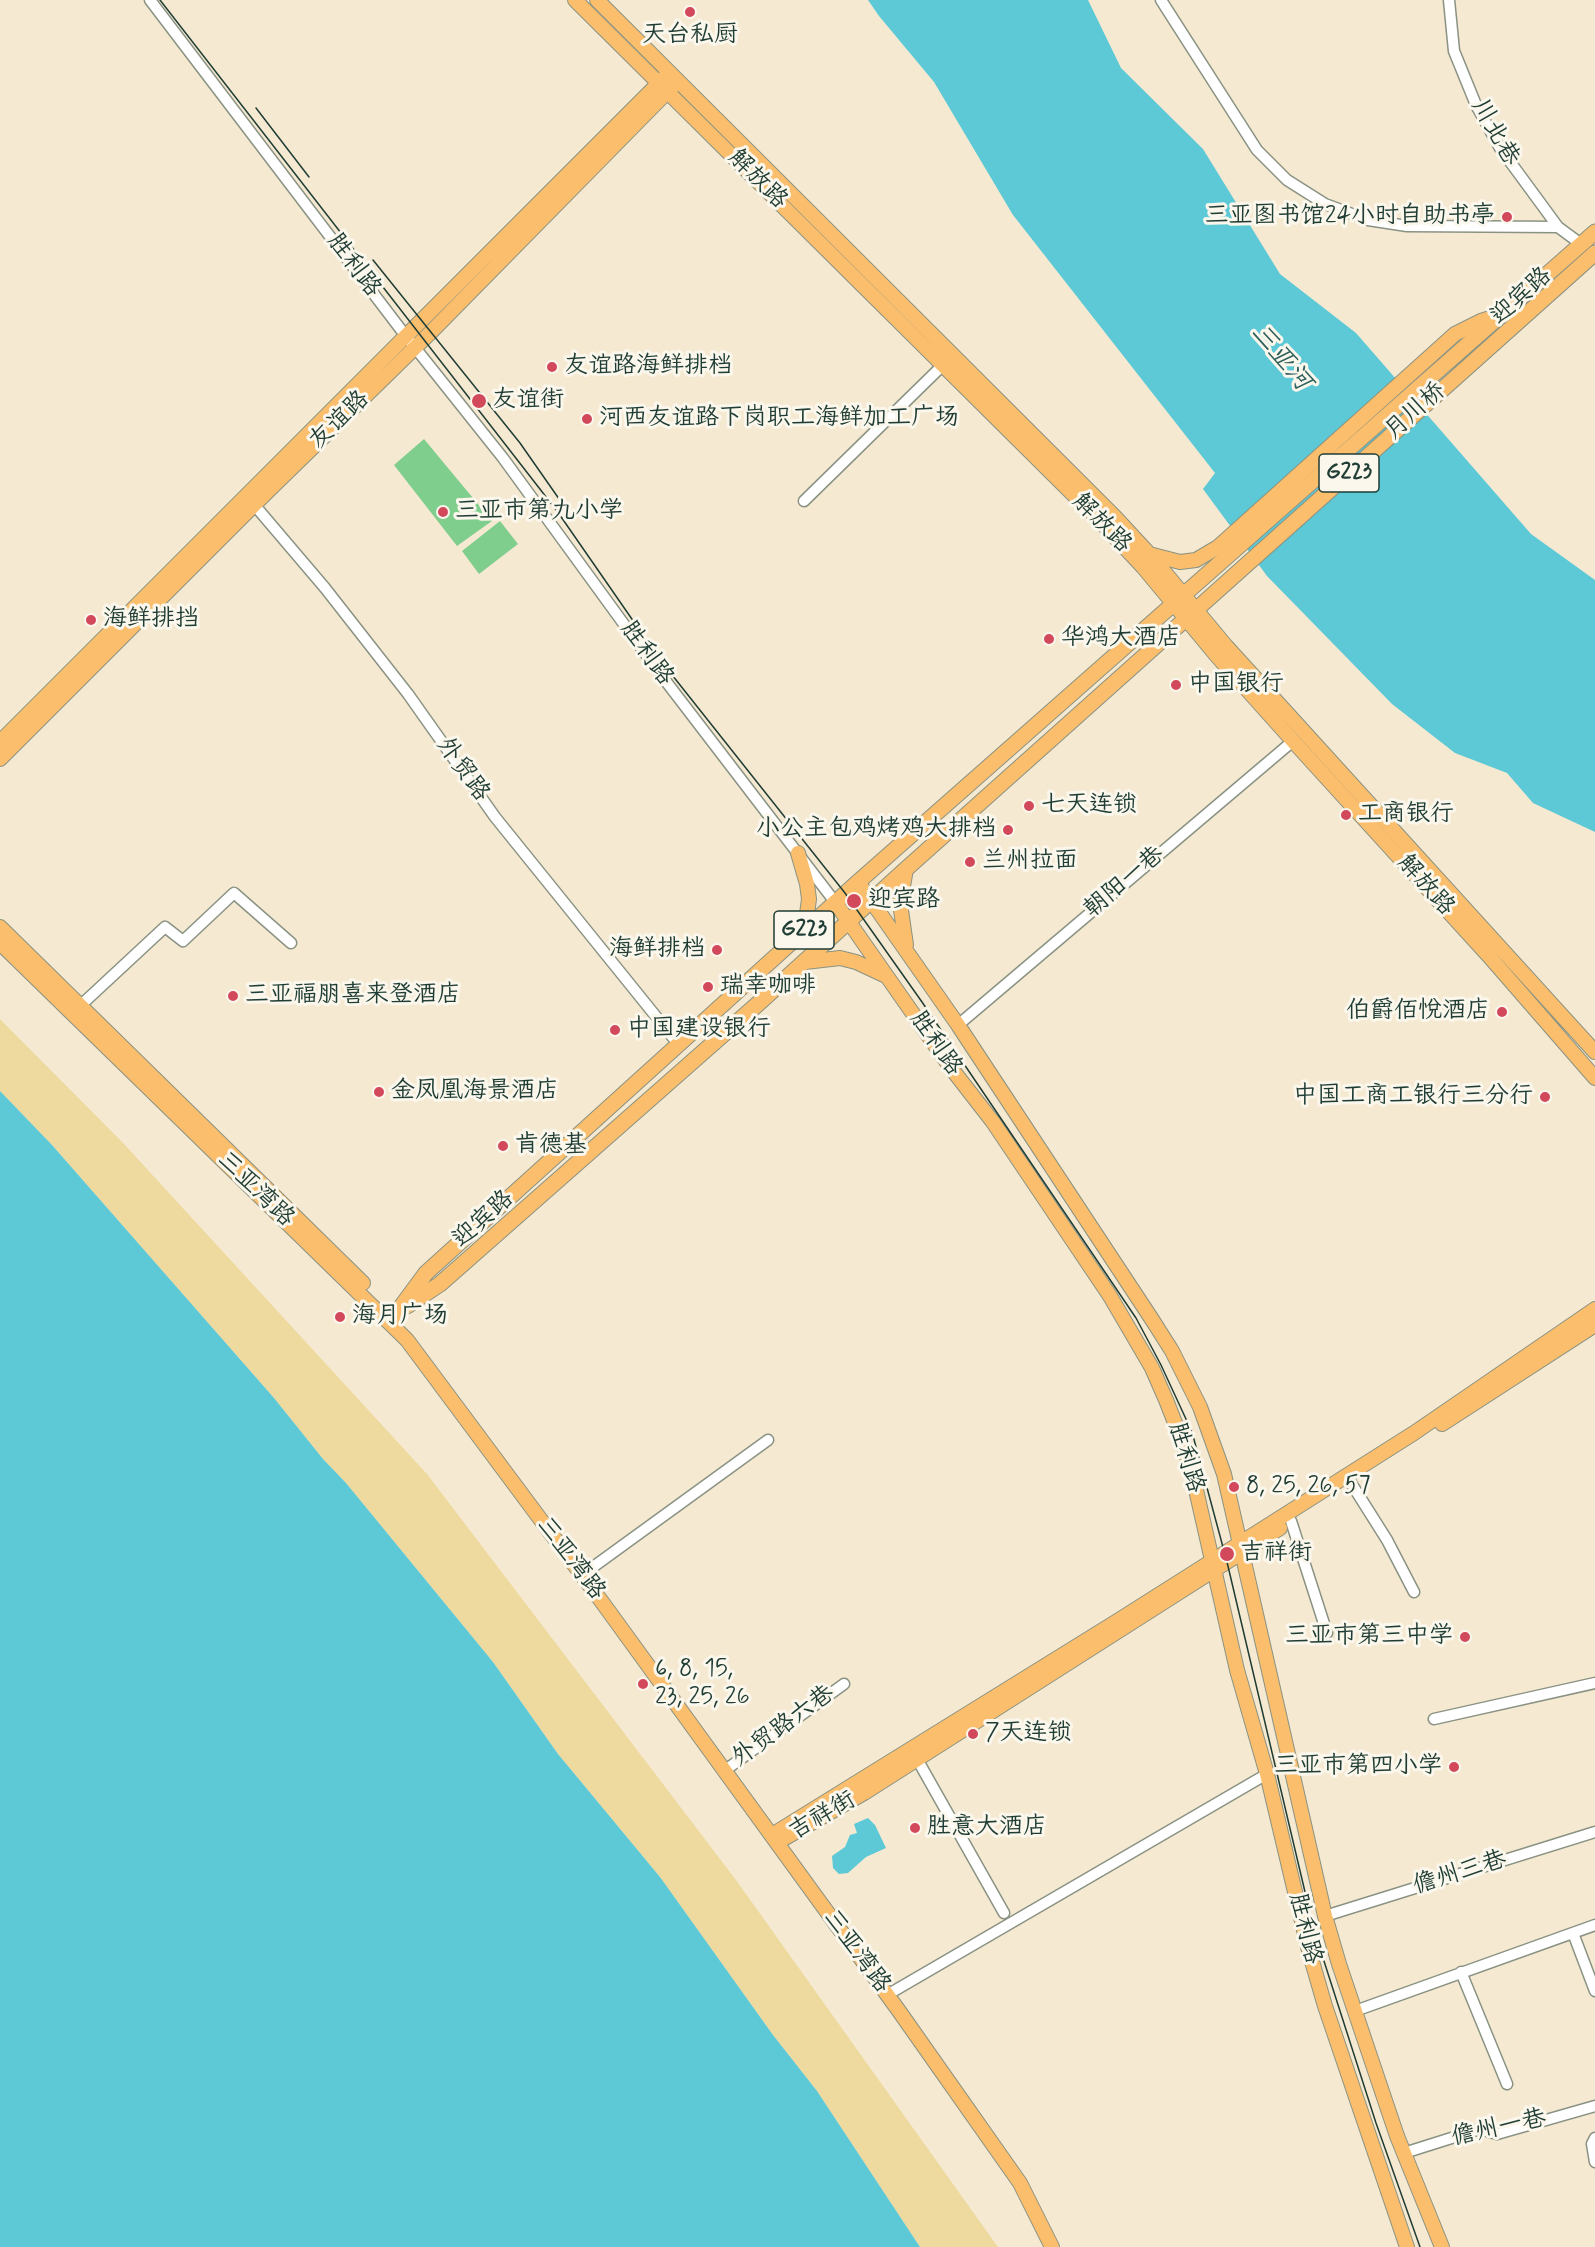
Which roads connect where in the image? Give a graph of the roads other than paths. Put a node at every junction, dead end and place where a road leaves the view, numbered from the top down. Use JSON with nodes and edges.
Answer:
{"nodes":[{"id":1,"x":150,"y":0,"type":"edge"},
{"id":2,"x":575,"y":0,"type":"edge"},
{"id":3,"x":597,"y":0,"type":"edge"},
{"id":4,"x":1161,"y":0,"type":"edge"},
{"id":5,"x":1449,"y":0,"type":"edge"},
{"id":6,"x":674,"y":77,"type":"junction"},
{"id":7,"x":663,"y":87,"type":"junction"},
{"id":8,"x":1558,"y":227,"type":"junction"},
{"id":9,"x":1595,"y":232,"type":"edge"},
{"id":10,"x":1581,"y":244,"type":"junction"},
{"id":11,"x":1594,"y":256,"type":"edge"},
{"id":12,"x":1502,"y":315,"type":"junction"},
{"id":13,"x":405,"y":335,"type":"junction"},
{"id":14,"x":415,"y":347,"type":"junction"},
{"id":15,"x":944,"y":364,"type":"junction"},
{"id":16,"x":1455,"y":367,"type":"junction"},
{"id":17,"x":250,"y":500,"type":"junction"},
{"id":18,"x":804,"y":501,"type":"dead end"},
{"id":19,"x":1222,"y":552,"type":"junction"},
{"id":20,"x":1149,"y":554,"type":"junction"},
{"id":21,"x":1238,"y":573,"type":"joint"},
{"id":22,"x":1178,"y":599,"type":"junction"},
{"id":23,"x":1191,"y":614,"type":"junction"},
{"id":24,"x":1293,"y":741,"type":"junction"},
{"id":25,"x":0,"y":742,"type":"edge"},
{"id":26,"x":0,"y":759,"type":"edge"},
{"id":27,"x":798,"y":853,"type":"junction"},
{"id":28,"x":906,"y":868,"type":"junction"},
{"id":29,"x":858,"y":882,"type":"junction"},
{"id":30,"x":871,"y":901,"type":"junction"},
{"id":31,"x":836,"y":902,"type":"junction"},
{"id":32,"x":849,"y":921,"type":"junction"},
{"id":33,"x":0,"y":927,"type":"edge"},
{"id":34,"x":794,"y":939,"type":"junction"},
{"id":35,"x":0,"y":943,"type":"edge"},
{"id":36,"x":291,"y":943,"type":"dead end"},
{"id":37,"x":908,"y":953,"type":"junction"},
{"id":38,"x":805,"y":962,"type":"junction"},
{"id":39,"x":889,"y":977,"type":"junction"},
{"id":40,"x":80,"y":1006,"type":"junction"},
{"id":41,"x":958,"y":1025,"type":"junction"},
{"id":42,"x":679,"y":1045,"type":"junction"},
{"id":43,"x":1595,"y":1052,"type":"edge"},
{"id":44,"x":1595,"y":1078,"type":"edge"},
{"id":45,"x":1595,"y":1309,"type":"edge"},
{"id":46,"x":392,"y":1318,"type":"junction"},
{"id":47,"x":1595,"y":1325,"type":"edge"},
{"id":48,"x":768,"y":1440,"type":"dead end"},
{"id":49,"x":1351,"y":1483,"type":"junction"},
{"id":50,"x":1291,"y":1521,"type":"junction"},
{"id":51,"x":1242,"y":1547,"type":"junction"},
{"id":52,"x":1213,"y":1565,"type":"junction"},
{"id":53,"x":582,"y":1575,"type":"junction"},
{"id":54,"x":1414,"y":1592,"type":"dead end"},
{"id":55,"x":1327,"y":1633,"type":"dead end"},
{"id":56,"x":1595,"y":1683,"type":"edge"},
{"id":57,"x":844,"y":1684,"type":"dead end"},
{"id":58,"x":1434,"y":1719,"type":"dead end"},
{"id":59,"x":917,"y":1759,"type":"junction"},
{"id":60,"x":724,"y":1771,"type":"junction"},
{"id":61,"x":1267,"y":1774,"type":"junction"},
{"id":62,"x":1595,"y":1832,"type":"edge"},
{"id":63,"x":775,"y":1838,"type":"junction"},
{"id":64,"x":1004,"y":1913,"type":"dead end"},
{"id":65,"x":1325,"y":1916,"type":"junction"},
{"id":66,"x":1595,"y":1925,"type":"edge"},
{"id":67,"x":1573,"y":1933,"type":"junction"},
{"id":68,"x":1461,"y":1972,"type":"junction"},
{"id":69,"x":1595,"y":1991,"type":"edge"},
{"id":70,"x":887,"y":1995,"type":"junction"},
{"id":71,"x":1354,"y":2011,"type":"junction"},
{"id":72,"x":1507,"y":2084,"type":"dead end"},
{"id":73,"x":1595,"y":2108,"type":"edge"},
{"id":74,"x":1595,"y":2138,"type":"edge"},
{"id":75,"x":1404,"y":2153,"type":"junction"},
{"id":76,"x":1595,"y":2162,"type":"edge"},
{"id":77,"x":1052,"y":2247,"type":"edge"},
{"id":78,"x":1407,"y":2247,"type":"edge"},
{"id":79,"x":1442,"y":2247,"type":"edge"}],
"edges":[{"from":1,"to":13,"type":"street","name":"胜利路"},
{"from":2,"to":7,"type":"main road","name":"解放路"},
{"from":3,"to":6,"type":"main road","name":"解放路"},
{"from":4,"to":8,"type":"street"},
{"from":5,"to":8,"type":"street","name":"川北巷"},
{"from":6,"to":7,"type":"main road","name":"友谊路"},
{"from":6,"to":20,"type":"main road","name":"解放路"},
{"from":7,"to":13,"type":"main road","name":"友谊路"},
{"from":7,"to":14,"type":"main road","name":"友谊路"},
{"from":7,"to":15,"type":"main road","name":"解放路"},
{"from":8,"to":10,"type":"street","name":"川北巷"},
{"from":9,"to":10,"type":"highway","name":"迎宾路","number":"G223"},
{"from":10,"to":12,"type":"highway","name":"迎宾路","number":"G223"},
{"from":11,"to":16,"type":"highway","name":"迎宾路","number":"G223"},
{"from":12,"to":16,"type":"highway","name":"迎宾路","number":"G223"},
{"from":12,"to":19,"type":"main road"},
{"from":13,"to":14,"type":"street","name":"胜利路"},
{"from":13,"to":17,"type":"main road","name":"友谊路"},
{"from":14,"to":17,"type":"main road","name":"友谊路"},
{"from":14,"to":27,"type":"street","name":"胜利路"},
{"from":15,"to":18,"type":"street"},
{"from":15,"to":22,"type":"main road","name":"解放路"},
{"from":16,"to":19,"type":"highway","name":"月川桥","number":"G223"},
{"from":16,"to":21,"type":"highway","name":"月川桥","number":"G223"},
{"from":17,"to":25,"type":"main road","name":"友谊路"},
{"from":17,"to":26,"type":"main road","name":"友谊路"},
{"from":17,"to":42,"type":"street","name":"外贸路"},
{"from":19,"to":20,"type":"main road"},
{"from":19,"to":22,"type":"highway","name":"迎宾路","number":"G223"},
{"from":20,"to":22,"type":"main road","name":"解放路"},
{"from":21,"to":23,"type":"highway","name":"迎宾路","number":"G223"},
{"from":22,"to":23,"type":"main road","name":"解放路"},
{"from":22,"to":29,"type":"highway","name":"迎宾路","number":"G223"},
{"from":23,"to":24,"type":"main road","name":"解放路"},
{"from":23,"to":28,"type":"highway","name":"迎宾路","number":"G223"},
{"from":23,"to":43,"type":"main road","name":"解放路"},
{"from":24,"to":41,"type":"street","name":"朝阳一巷"},
{"from":24,"to":44,"type":"main road","name":"解放路"},
{"from":27,"to":31,"type":"street","name":"胜利路"},
{"from":27,"to":34,"type":"main road"},
{"from":28,"to":30,"type":"highway","name":"迎宾路","number":"G223"},
{"from":28,"to":37,"type":"main road"},
{"from":29,"to":30,"type":"main road","name":"胜利路"},
{"from":29,"to":31,"type":"highway","name":"迎宾路","number":"G223"},
{"from":30,"to":32,"type":"highway","name":"迎宾路","number":"G223"},
{"from":30,"to":37,"type":"main road","name":"胜利路"},
{"from":31,"to":32,"type":"main road","name":"胜利路"},
{"from":31,"to":34,"type":"highway","name":"迎宾路","number":"G223"},
{"from":32,"to":38,"type":"highway","name":"迎宾路","number":"G223"},
{"from":32,"to":39,"type":"main road","name":"胜利路"},
{"from":33,"to":40,"type":"main road","name":"三亚湾路"},
{"from":34,"to":42,"type":"highway","name":"迎宾路","number":"G223"},
{"from":35,"to":46,"type":"main road","name":"三亚湾路"},
{"from":36,"to":40,"type":"street"},
{"from":37,"to":41,"type":"main road","name":"胜利路"},
{"from":38,"to":39,"type":"main road"},
{"from":38,"to":46,"type":"highway","name":"迎宾路","number":"G223"},
{"from":39,"to":52,"type":"main road","name":"胜利路"},
{"from":40,"to":46,"type":"main road","name":"三亚湾路"},
{"from":41,"to":51,"type":"main road","name":"胜利路"},
{"from":42,"to":46,"type":"highway","name":"迎宾路","number":"G223"},
{"from":45,"to":51,"type":"main road","name":"吉祥街"},
{"from":46,"to":53,"type":"main road","name":"三亚湾路"},
{"from":47,"to":49,"type":"main road","name":"吉祥街"},
{"from":48,"to":53,"type":"street"},
{"from":49,"to":50,"type":"main road","name":"吉祥街"},
{"from":49,"to":54,"type":"street"},
{"from":50,"to":51,"type":"main road","name":"吉祥街"},
{"from":50,"to":55,"type":"street"},
{"from":51,"to":52,"type":"main road","name":"吉祥街"},
{"from":51,"to":65,"type":"main road","name":"胜利路"},
{"from":52,"to":59,"type":"main road","name":"吉祥街"},
{"from":52,"to":61,"type":"main road","name":"胜利路"},
{"from":52,"to":63,"type":"main road","name":"吉祥街"},
{"from":53,"to":60,"type":"main road","name":"三亚湾路"},
{"from":56,"to":58,"type":"street"},
{"from":57,"to":60,"type":"street","name":"外贸路六巷"},
{"from":59,"to":63,"type":"main road","name":"吉祥街"},
{"from":59,"to":64,"type":"street"},
{"from":60,"to":63,"type":"main road","name":"三亚湾路"},
{"from":61,"to":70,"type":"street"},
{"from":61,"to":78,"type":"main road","name":"胜利路"},
{"from":62,"to":65,"type":"street","name":"儋州三巷"},
{"from":63,"to":70,"type":"main road","name":"三亚湾路"},
{"from":65,"to":71,"type":"main road","name":"胜利路"},
{"from":66,"to":67,"type":"street"},
{"from":67,"to":68,"type":"street"},
{"from":67,"to":69,"type":"street"},
{"from":68,"to":71,"type":"street"},
{"from":68,"to":72,"type":"street"},
{"from":70,"to":77,"type":"main road","name":"三亚湾路"},
{"from":71,"to":75,"type":"main road","name":"胜利路"},
{"from":73,"to":75,"type":"street","name":"儋州一巷"},
{"from":74,"to":76,"type":"street"},
{"from":75,"to":79,"type":"main road","name":"胜利路"}]}
